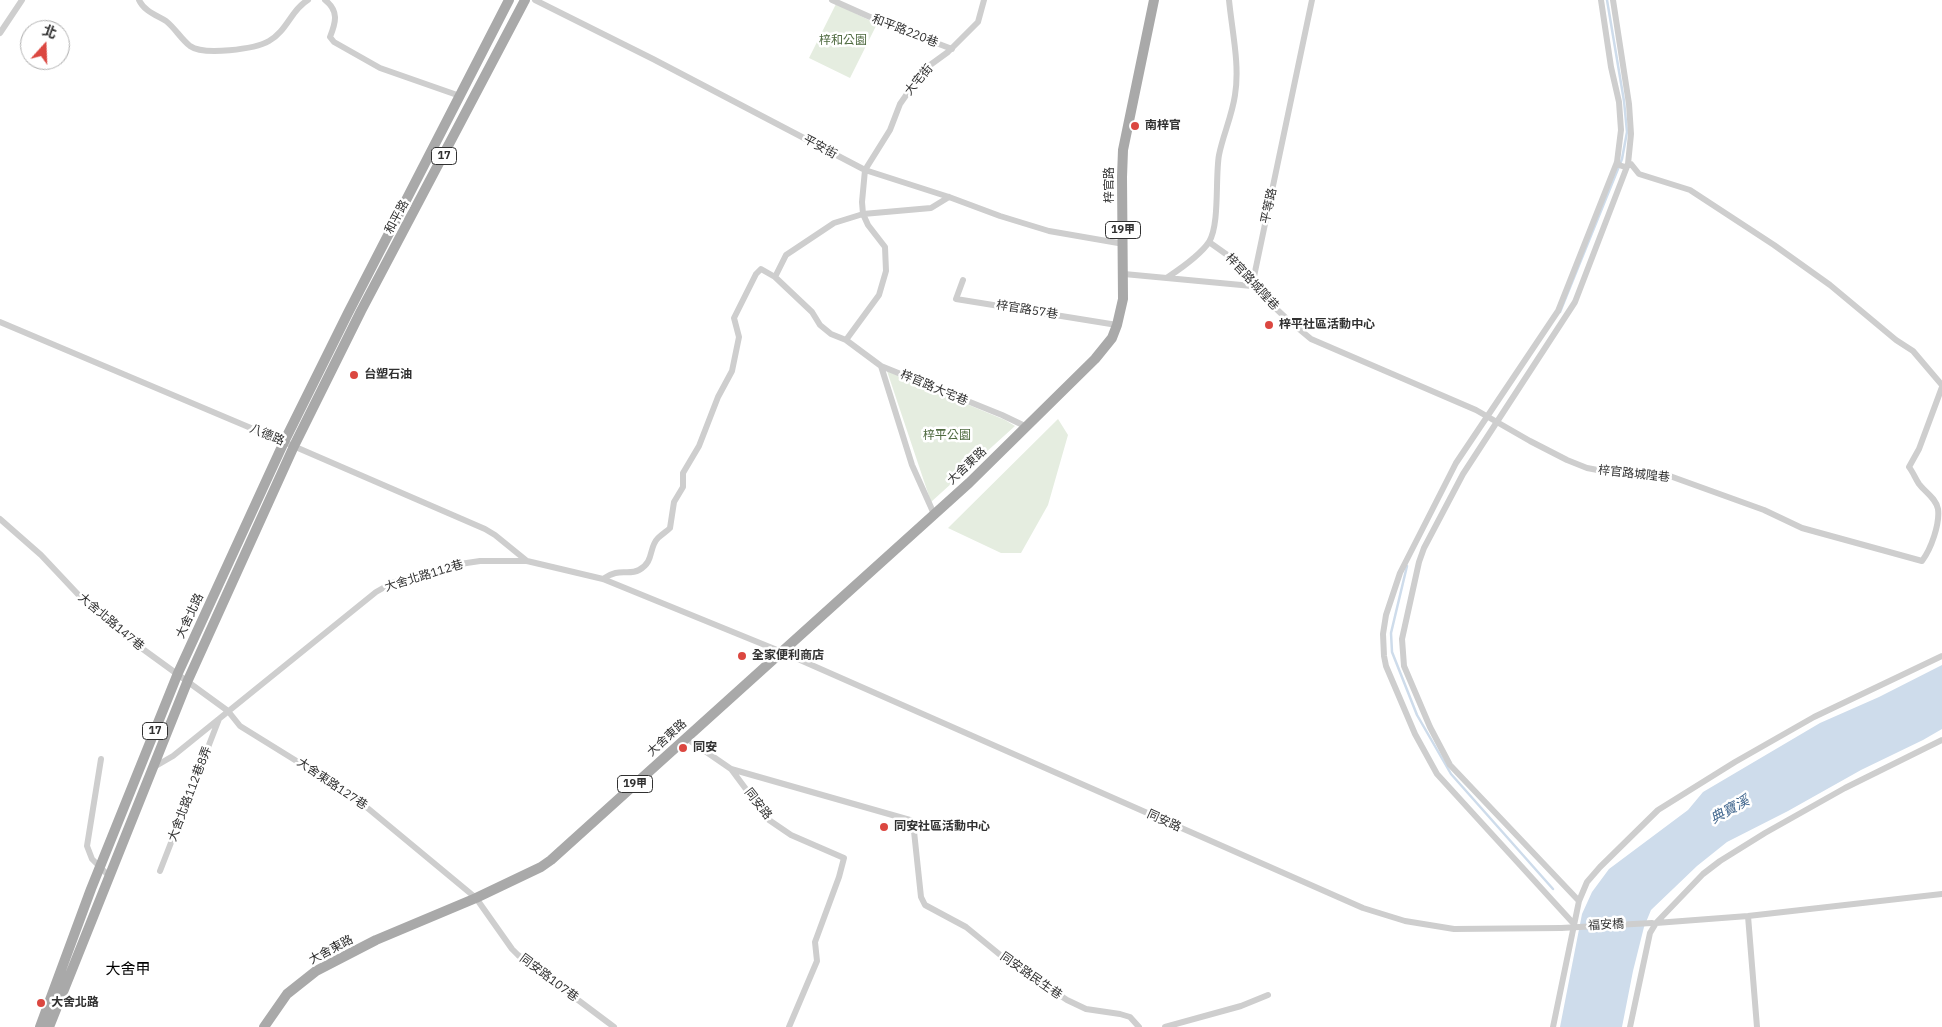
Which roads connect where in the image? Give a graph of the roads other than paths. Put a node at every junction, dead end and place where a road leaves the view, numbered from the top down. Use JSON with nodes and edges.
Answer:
{"nodes":[{"id":1,"x":22,"y":0,"type":"edge"},
{"id":2,"x":139,"y":0,"type":"edge"},
{"id":3,"x":308,"y":0,"type":"edge"},
{"id":4,"x":325,"y":0,"type":"edge"},
{"id":5,"x":509,"y":0,"type":"edge"},
{"id":6,"x":525,"y":0,"type":"edge"},
{"id":7,"x":535,"y":0,"type":"edge"},
{"id":8,"x":832,"y":0,"type":"edge"},
{"id":9,"x":984,"y":0,"type":"edge"},
{"id":10,"x":1154,"y":0,"type":"edge"},
{"id":11,"x":1229,"y":0,"type":"edge"},
{"id":12,"x":1312,"y":0,"type":"edge"},
{"id":13,"x":1601,"y":0,"type":"edge"},
{"id":14,"x":1613,"y":0,"type":"edge"},
{"id":15,"x":0,"y":33,"type":"edge"},
{"id":16,"x":952,"y":49,"type":"junction"},
{"id":17,"x":460,"y":96,"type":"junction"},
{"id":18,"x":1622,"y":164,"type":"junction"},
{"id":19,"x":865,"y":170,"type":"junction"},
{"id":20,"x":949,"y":197,"type":"junction"},
{"id":21,"x":400,"y":211,"type":"junction"},
{"id":22,"x":863,"y":214,"type":"junction"},
{"id":23,"x":412,"y":216,"type":"junction"},
{"id":24,"x":1209,"y":242,"type":"junction"},
{"id":25,"x":1124,"y":244,"type":"junction"},
{"id":26,"x":1124,"y":274,"type":"junction"},
{"id":27,"x":775,"y":277,"type":"junction"},
{"id":28,"x":1168,"y":277,"type":"junction"},
{"id":29,"x":963,"y":280,"type":"dead end"},
{"id":30,"x":1252,"y":286,"type":"junction"},
{"id":31,"x":1565,"y":297,"type":"junction"},
{"id":32,"x":1574,"y":302,"type":"junction"},
{"id":33,"x":0,"y":322,"type":"edge"},
{"id":34,"x":1118,"y":325,"type":"junction"},
{"id":35,"x":846,"y":340,"type":"junction"},
{"id":36,"x":881,"y":366,"type":"junction"},
{"id":37,"x":1942,"y":386,"type":"edge"},
{"id":38,"x":1488,"y":416,"type":"junction"},
{"id":39,"x":1498,"y":421,"type":"junction"},
{"id":40,"x":1027,"y":427,"type":"junction"},
{"id":41,"x":289,"y":444,"type":"junction"},
{"id":42,"x":934,"y":514,"type":"junction"},
{"id":43,"x":0,"y":519,"type":"edge"},
{"id":44,"x":527,"y":561,"type":"junction"},
{"id":45,"x":603,"y":579,"type":"junction"},
{"id":46,"x":782,"y":652,"type":"junction"},
{"id":47,"x":1942,"y":656,"type":"edge"},
{"id":48,"x":183,"y":677,"type":"junction"},
{"id":49,"x":228,"y":711,"type":"junction"},
{"id":50,"x":220,"y":718,"type":"junction"},
{"id":51,"x":686,"y":738,"type":"junction"},
{"id":52,"x":1942,"y":740,"type":"edge"},
{"id":53,"x":101,"y":759,"type":"dead end"},
{"id":54,"x":143,"y":762,"type":"junction"},
{"id":55,"x":152,"y":768,"type":"junction"},
{"id":56,"x":730,"y":769,"type":"junction"},
{"id":57,"x":914,"y":822,"type":"joint"},
{"id":58,"x":100,"y":868,"type":"junction"},
{"id":59,"x":160,"y":871,"type":"dead end"},
{"id":60,"x":109,"y":876,"type":"junction"},
{"id":61,"x":1942,"y":894,"type":"edge"},
{"id":62,"x":476,"y":898,"type":"junction"},
{"id":63,"x":1578,"y":901,"type":"junction"},
{"id":64,"x":1748,"y":916,"type":"junction"},
{"id":65,"x":1573,"y":923,"type":"junction"},
{"id":66,"x":1654,"y":923,"type":"junction"},
{"id":67,"x":1561,"y":928,"type":"joint"},
{"id":68,"x":1268,"y":995,"type":"dead end"},
{"id":69,"x":40,"y":1027,"type":"edge"},
{"id":70,"x":50,"y":1027,"type":"edge"},
{"id":71,"x":264,"y":1027,"type":"edge"},
{"id":72,"x":614,"y":1027,"type":"edge"},
{"id":73,"x":789,"y":1027,"type":"edge"},
{"id":74,"x":1139,"y":1027,"type":"edge"},
{"id":75,"x":1166,"y":1027,"type":"edge"},
{"id":76,"x":1553,"y":1027,"type":"edge"},
{"id":77,"x":1630,"y":1027,"type":"edge"},
{"id":78,"x":1757,"y":1027,"type":"edge"}],
"edges":[{"from":1,"to":15,"type":"street"},
{"from":2,"to":3,"type":"street"},
{"from":4,"to":17,"type":"street"},
{"from":5,"to":17,"type":"main road","name":"和平路","number":"17"},
{"from":6,"to":23,"type":"main road","name":"和平路","number":"17"},
{"from":7,"to":19,"type":"street","name":"平安街"},
{"from":8,"to":16,"type":"street","name":"和平路220巷"},
{"from":9,"to":16,"type":"street","name":"大宅街"},
{"from":10,"to":25,"type":"main road","name":"梓官路","number":"19甲"},
{"from":11,"to":24,"type":"street"},
{"from":12,"to":30,"type":"street","name":"平等路"},
{"from":13,"to":18,"type":"street"},
{"from":14,"to":18,"type":"street"},
{"from":16,"to":19,"type":"street","name":"大宅街"},
{"from":17,"to":21,"type":"main road","name":"和平路","number":"17"},
{"from":18,"to":31,"type":"street"},
{"from":18,"to":32,"type":"street"},
{"from":18,"to":37,"type":"street"},
{"from":19,"to":20,"type":"street","name":"平安街"},
{"from":19,"to":22,"type":"street"},
{"from":20,"to":22,"type":"street"},
{"from":20,"to":25,"type":"street","name":"平安街"},
{"from":21,"to":23,"type":"main road"},
{"from":21,"to":41,"type":"main road","name":"和平路","number":"17"},
{"from":22,"to":27,"type":"street"},
{"from":22,"to":35,"type":"street"},
{"from":23,"to":41,"type":"main road","name":"和平路","number":"17"},
{"from":24,"to":28,"type":"street"},
{"from":24,"to":30,"type":"street","name":"梓官路城隍巷"},
{"from":25,"to":26,"type":"main road","name":"梓官路","number":"19甲"},
{"from":26,"to":28,"type":"street"},
{"from":26,"to":34,"type":"main road","name":"梓官路","number":"19甲"},
{"from":27,"to":35,"type":"street","name":"梓官路大宅巷"},
{"from":27,"to":45,"type":"street","name":"梓官路大宅巷"},
{"from":28,"to":30,"type":"street"},
{"from":29,"to":34,"type":"street","name":"梓官路57巷"},
{"from":30,"to":38,"type":"street","name":"梓官路城隍巷"},
{"from":31,"to":32,"type":"street"},
{"from":31,"to":38,"type":"street"},
{"from":32,"to":39,"type":"street"},
{"from":33,"to":41,"type":"street","name":"八德路"},
{"from":34,"to":40,"type":"main road","name":"梓官路","number":"19甲"},
{"from":35,"to":36,"type":"street","name":"梓官路大宅巷"},
{"from":36,"to":40,"type":"street","name":"梓官路大宅巷"},
{"from":36,"to":42,"type":"street"},
{"from":37,"to":39,"type":"street","name":"梓官路城隍巷"},
{"from":38,"to":39,"type":"street","name":"梓官路城隍巷"},
{"from":38,"to":65,"type":"street"},
{"from":39,"to":63,"type":"street"},
{"from":40,"to":42,"type":"main road","name":"大舍東路","number":"19甲"},
{"from":41,"to":44,"type":"street","name":"八德路"},
{"from":41,"to":48,"type":"main road","name":"大舍北路","number":"17"},
{"from":42,"to":46,"type":"main road","name":"大舍東路","number":"19甲"},
{"from":43,"to":48,"type":"street","name":"大舍北路147巷"},
{"from":44,"to":45,"type":"street","name":"大舍北路112巷"},
{"from":44,"to":49,"type":"street","name":"大舍北路112巷"},
{"from":45,"to":46,"type":"street","name":"大舍北路112巷"},
{"from":46,"to":51,"type":"main road","name":"大舍東路","number":"19甲"},
{"from":46,"to":67,"type":"street","name":"同安路"},
{"from":47,"to":63,"type":"street"},
{"from":48,"to":49,"type":"street","name":"大舍東路127巷"},
{"from":48,"to":54,"type":"main road","name":"大舍北路","number":"17"},
{"from":48,"to":55,"type":"main road","name":"大舍北路","number":"17"},
{"from":49,"to":50,"type":"street","name":"大舍北路112巷"},
{"from":49,"to":62,"type":"street","name":"大舍東路127巷"},
{"from":50,"to":55,"type":"street","name":"大舍北路112巷"},
{"from":50,"to":59,"type":"street","name":"大舍北路112巷8弄"},
{"from":51,"to":56,"type":"street","name":"同安路"},
{"from":51,"to":62,"type":"main road","name":"大舍東路","number":"19甲"},
{"from":52,"to":66,"type":"street"},
{"from":53,"to":58,"type":"street"},
{"from":54,"to":55,"type":"street"},
{"from":54,"to":58,"type":"main road","name":"大舍北路","number":"17"},
{"from":55,"to":60,"type":"main road","name":"大舍北路","number":"17"},
{"from":56,"to":57,"type":"street","name":"同安路"},
{"from":56,"to":73,"type":"street","name":"同安路"},
{"from":57,"to":74,"type":"street","name":"同安路民生巷"},
{"from":58,"to":60,"type":"street"},
{"from":58,"to":69,"type":"main road","name":"大舍北路","number":"17"},
{"from":60,"to":70,"type":"main road","name":"大舍北路","number":"17"},
{"from":61,"to":64,"type":"street","name":"福安橋"},
{"from":62,"to":71,"type":"main road","name":"大舍東路","number":"19甲"},
{"from":62,"to":72,"type":"street","name":"同安路107巷"},
{"from":63,"to":65,"type":"street"},
{"from":64,"to":66,"type":"street","name":"福安橋"},
{"from":64,"to":78,"type":"street"},
{"from":65,"to":76,"type":"street"},
{"from":66,"to":67,"type":"street","name":"福安橋","bridge":true},
{"from":66,"to":77,"type":"street"},
{"from":68,"to":75,"type":"street"}]}
